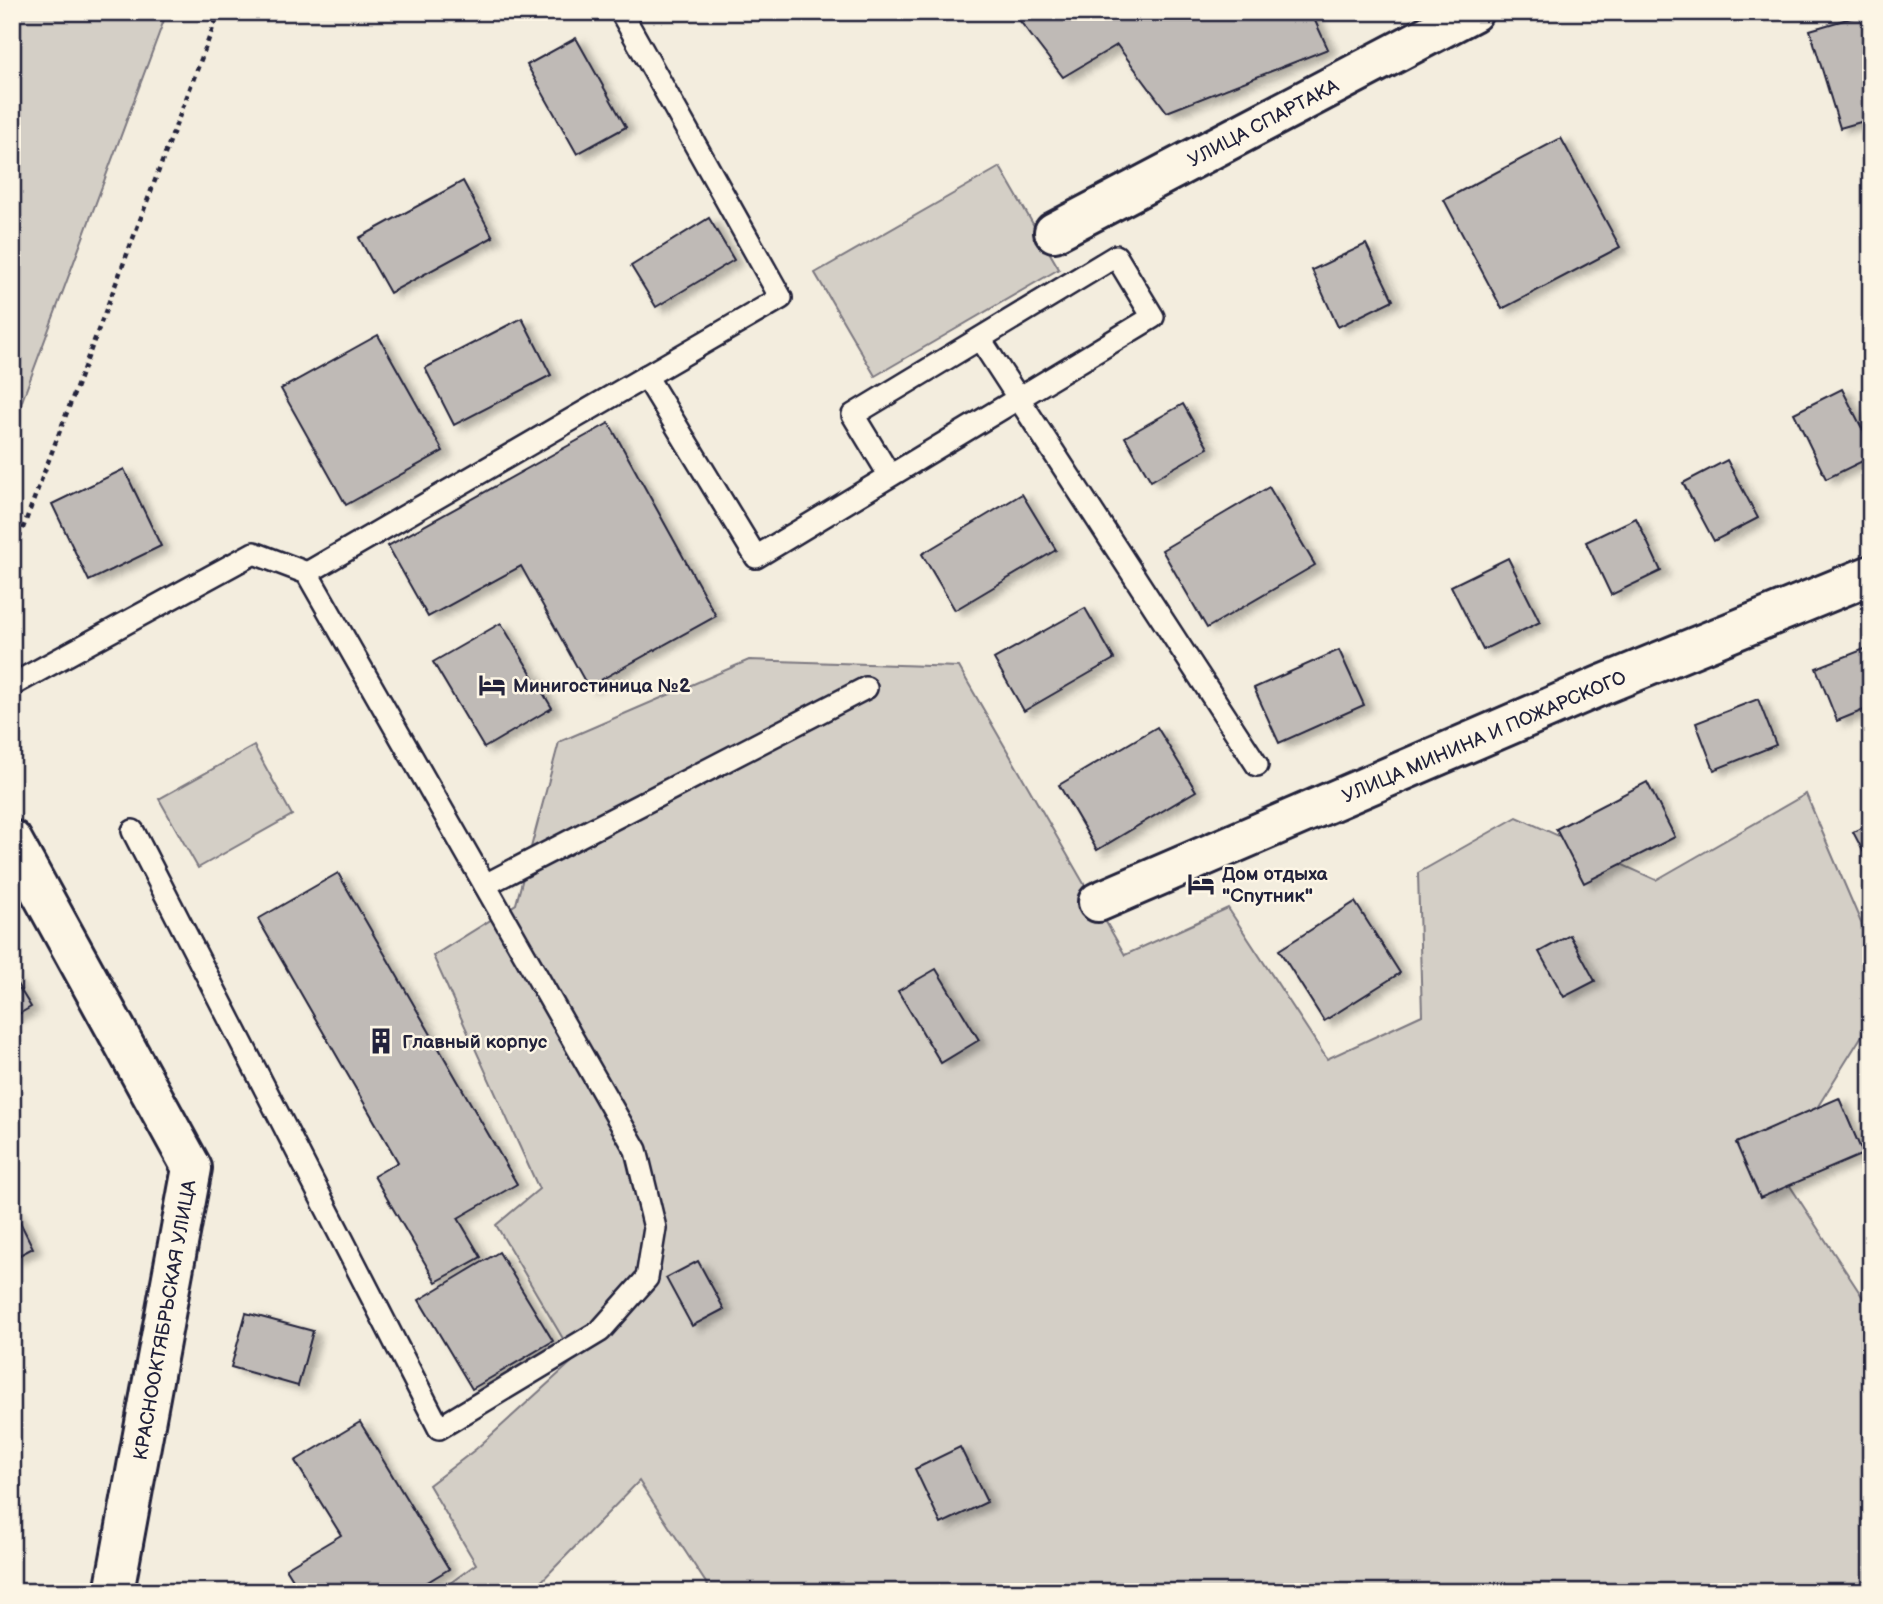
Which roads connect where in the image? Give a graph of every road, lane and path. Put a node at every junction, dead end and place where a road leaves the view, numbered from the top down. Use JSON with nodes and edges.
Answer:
{"nodes":[{"id":1,"x":219,"y":12,"type":"edge"},
{"id":2,"x":621,"y":12,"type":"edge"},
{"id":3,"x":1463,"y":14,"type":"edge"},
{"id":4,"x":1054,"y":232,"type":"dead end"},
{"id":5,"x":980,"y":338,"type":"junction"},
{"id":6,"x":646,"y":376,"type":"junction"},
{"id":7,"x":1019,"y":398,"type":"junction"},
{"id":8,"x":890,"y":476,"type":"junction"},
{"id":9,"x":12,"y":557,"type":"edge"},
{"id":10,"x":307,"y":573,"type":"junction"},
{"id":11,"x":1871,"y":575,"type":"edge"},
{"id":12,"x":12,"y":685,"type":"edge"},
{"id":13,"x":866,"y":688,"type":"dead end"},
{"id":14,"x":1257,"y":765,"type":"dead end"},
{"id":15,"x":133,"y":831,"type":"dead end"},
{"id":16,"x":12,"y":840,"type":"edge"},
{"id":17,"x":485,"y":885,"type":"junction"},
{"id":18,"x":1098,"y":902,"type":"dead end"},
{"id":19,"x":114,"y":1592,"type":"edge"}],
"edges":[{"from":1,"to":9,"type":"path"},
{"from":2,"to":6,"type":"lane"},
{"from":3,"to":4,"type":"street","name":"УЛИЦА СПАРТАКА"},
{"from":5,"to":7,"type":"lane"},
{"from":5,"to":7,"type":"lane"},
{"from":5,"to":8,"type":"lane"},
{"from":6,"to":8,"type":"lane"},
{"from":6,"to":10,"type":"lane"},
{"from":7,"to":8,"type":"lane"},
{"from":7,"to":14,"type":"lane"},
{"from":10,"to":12,"type":"lane"},
{"from":10,"to":17,"type":"lane"},
{"from":11,"to":18,"type":"street","name":"УЛИЦА МИНИНА И ПОЖАРСКОГО"},
{"from":13,"to":17,"type":"lane"},
{"from":15,"to":17,"type":"lane"},
{"from":16,"to":19,"type":"street","name":"КРАСНООКТЯБРЬСКАЯ УЛИЦА"}]}
